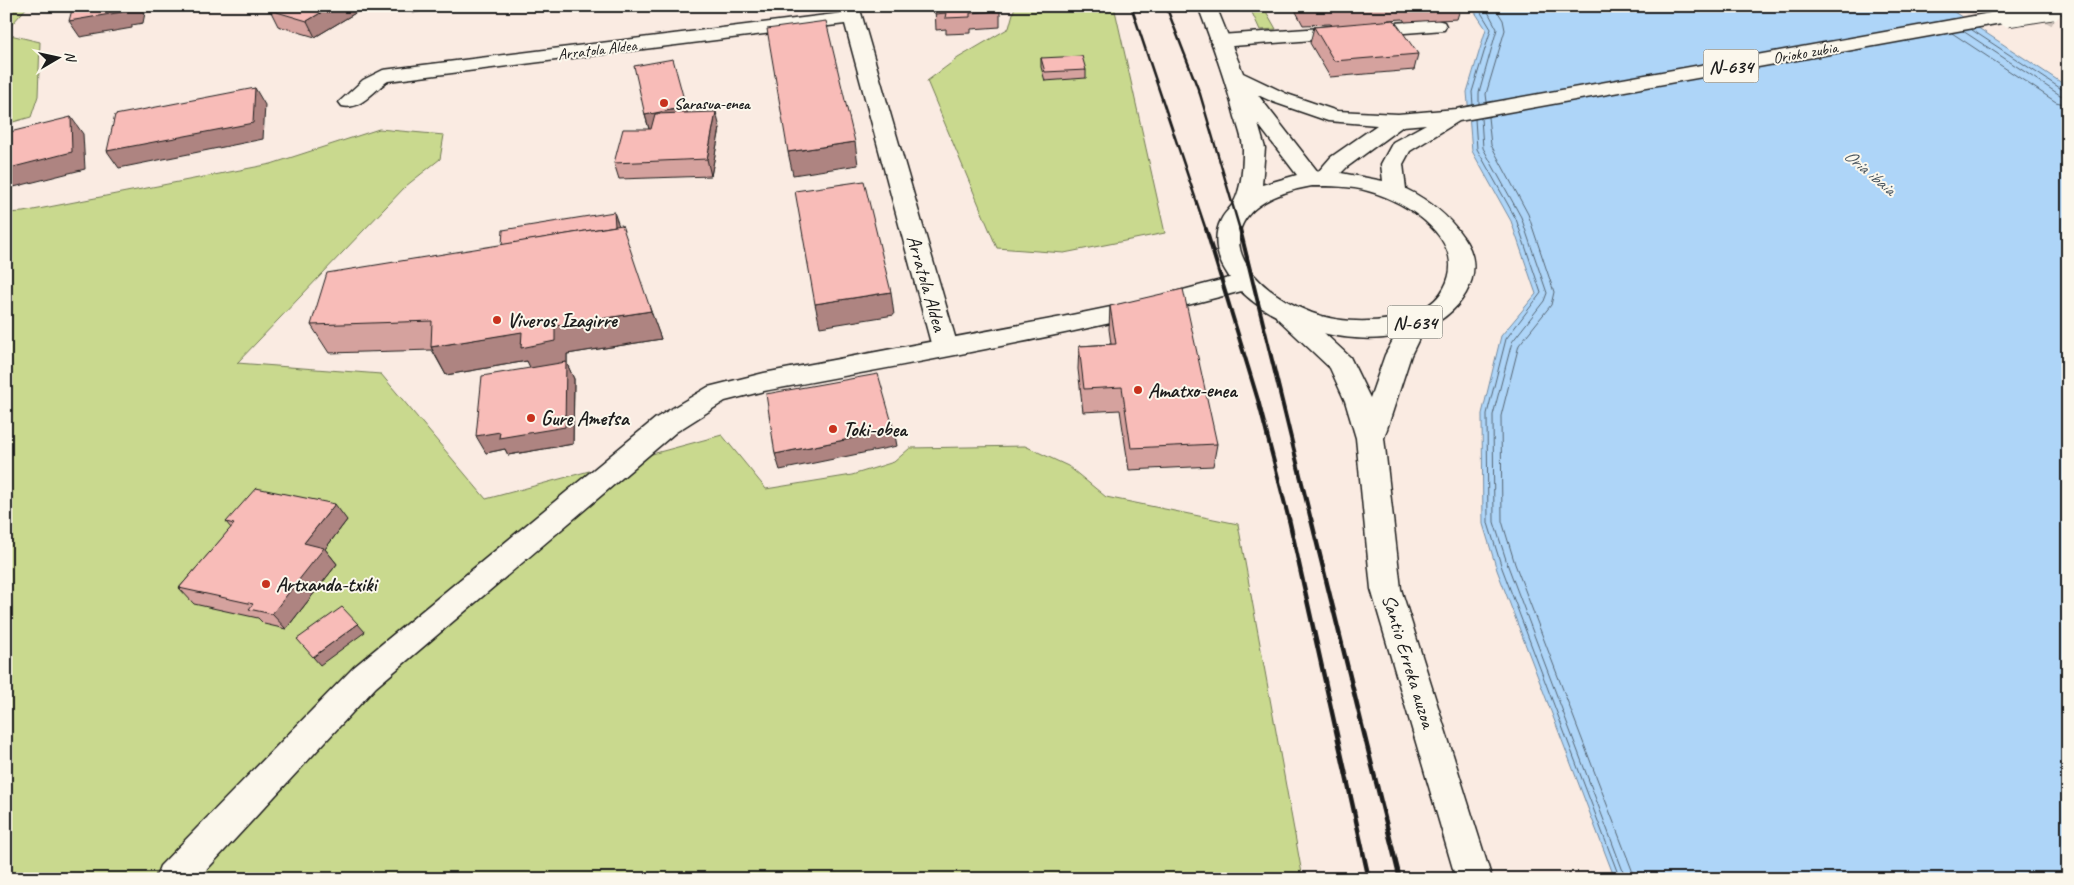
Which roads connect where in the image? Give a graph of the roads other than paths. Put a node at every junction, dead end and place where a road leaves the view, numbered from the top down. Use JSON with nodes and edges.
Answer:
{"nodes":[{"id":1,"x":1206,"y":6,"type":"edge"},
{"id":2,"x":2060,"y":8,"type":"edge"},
{"id":3,"x":851,"y":12,"type":"edge"},
{"id":4,"x":1437,"y":26,"type":"dead end"},
{"id":5,"x":1220,"y":42,"type":"junction"},
{"id":6,"x":1234,"y":76,"type":"junction"},
{"id":7,"x":350,"y":102,"type":"dead end"},
{"id":8,"x":1456,"y":116,"type":"junction"},
{"id":9,"x":1398,"y":120,"type":"junction"},
{"id":10,"x":1319,"y":179,"type":"junction"},
{"id":11,"x":1395,"y":193,"type":"junction"},
{"id":12,"x":1245,"y":204,"type":"junction"},
{"id":13,"x":1244,"y":282,"type":"junction"},
{"id":14,"x":1286,"y":312,"type":"junction"},
{"id":15,"x":1415,"y":322,"type":"junction"},
{"id":16,"x":945,"y":346,"type":"junction"},
{"id":17,"x":1370,"y":438,"type":"junction"},
{"id":18,"x":173,"y":879,"type":"edge"},
{"id":19,"x":1474,"y":879,"type":"edge"}],
"edges":[{"from":1,"to":5,"type":"main road","number":"N-634"},
{"from":2,"to":8,"type":"main road","name":"Orioko zubia","number":"N-634","bridge":true},
{"from":3,"to":7,"type":"main road","name":"Arratola Aldea"},
{"from":3,"to":16,"type":"main road","name":"Arratola Aldea"},
{"from":4,"to":5,"type":"main road"},
{"from":5,"to":6,"type":"main road","number":"N-634"},
{"from":6,"to":9,"type":"main road","number":"N-634"},
{"from":6,"to":10,"type":"main road","number":"N-634"},
{"from":6,"to":12,"type":"main road","number":"N-634"},
{"from":8,"to":9,"type":"main road","number":"N-634"},
{"from":8,"to":11,"type":"main road","number":"N-634"},
{"from":9,"to":10,"type":"main road"},
{"from":10,"to":11,"type":"main road","number":"N-634"},
{"from":10,"to":12,"type":"main road","number":"N-634"},
{"from":11,"to":15,"type":"main road","number":"N-634"},
{"from":12,"to":13,"type":"main road","number":"N-634"},
{"from":13,"to":14,"type":"main road","number":"N-634"},
{"from":13,"to":16,"type":"main road"},
{"from":14,"to":15,"type":"main road","number":"N-634"},
{"from":14,"to":17,"type":"main road","name":"Santio Erreka auzoa"},
{"from":15,"to":17,"type":"main road","name":"Santio Erreka auzoa"},
{"from":16,"to":18,"type":"main road"},
{"from":17,"to":19,"type":"main road","name":"Santio Erreka auzoa"}]}
